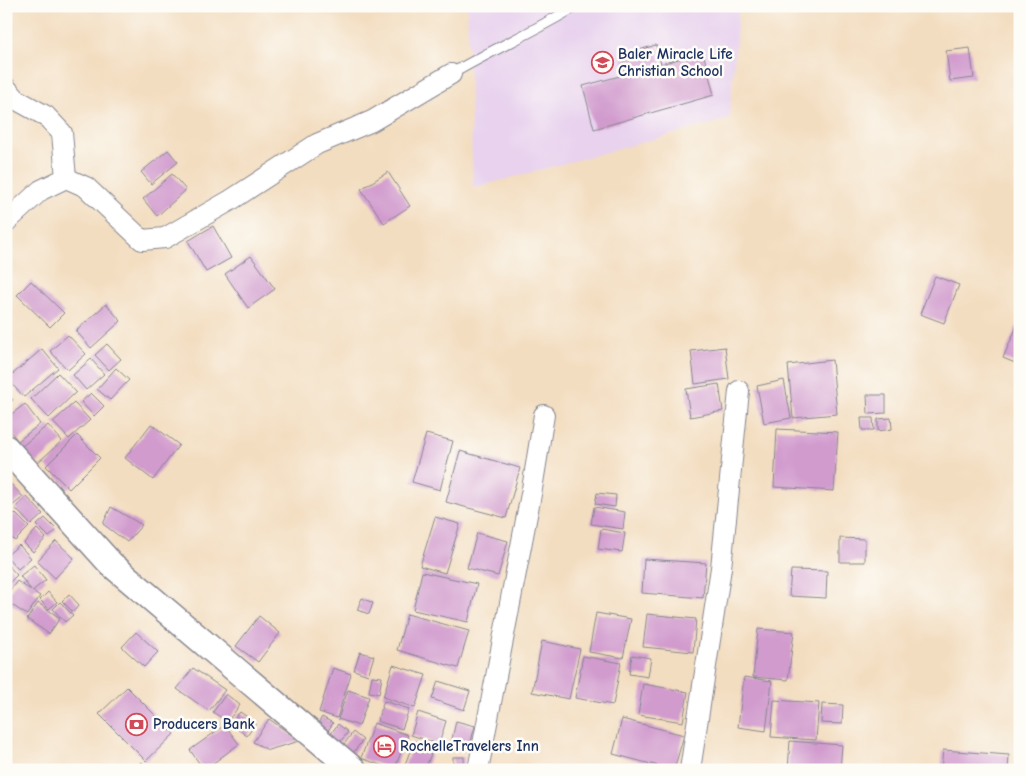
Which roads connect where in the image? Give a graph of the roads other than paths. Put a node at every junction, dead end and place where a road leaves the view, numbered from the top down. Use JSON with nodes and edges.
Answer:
{"nodes":[{"id":1,"x":576,"y":6,"type":"edge"},
{"id":2,"x":451,"y":74,"type":"joint"},
{"id":3,"x":6,"y":88,"type":"edge"},
{"id":4,"x":66,"y":178,"type":"junction"},
{"id":5,"x":6,"y":222,"type":"edge"},
{"id":6,"x":739,"y":392,"type":"dead end"},
{"id":7,"x":544,"y":415,"type":"dead end"},
{"id":8,"x":6,"y":448,"type":"edge"},
{"id":9,"x":354,"y":770,"type":"edge"},
{"id":10,"x":478,"y":770,"type":"edge"},
{"id":11,"x":690,"y":770,"type":"edge"}],
"edges":[{"from":1,"to":2,"type":"lane"},
{"from":2,"to":4,"type":"street"},
{"from":3,"to":4,"type":"street"},
{"from":4,"to":5,"type":"street"},
{"from":6,"to":11,"type":"street"},
{"from":7,"to":10,"type":"street"},
{"from":8,"to":9,"type":"street"}]}
